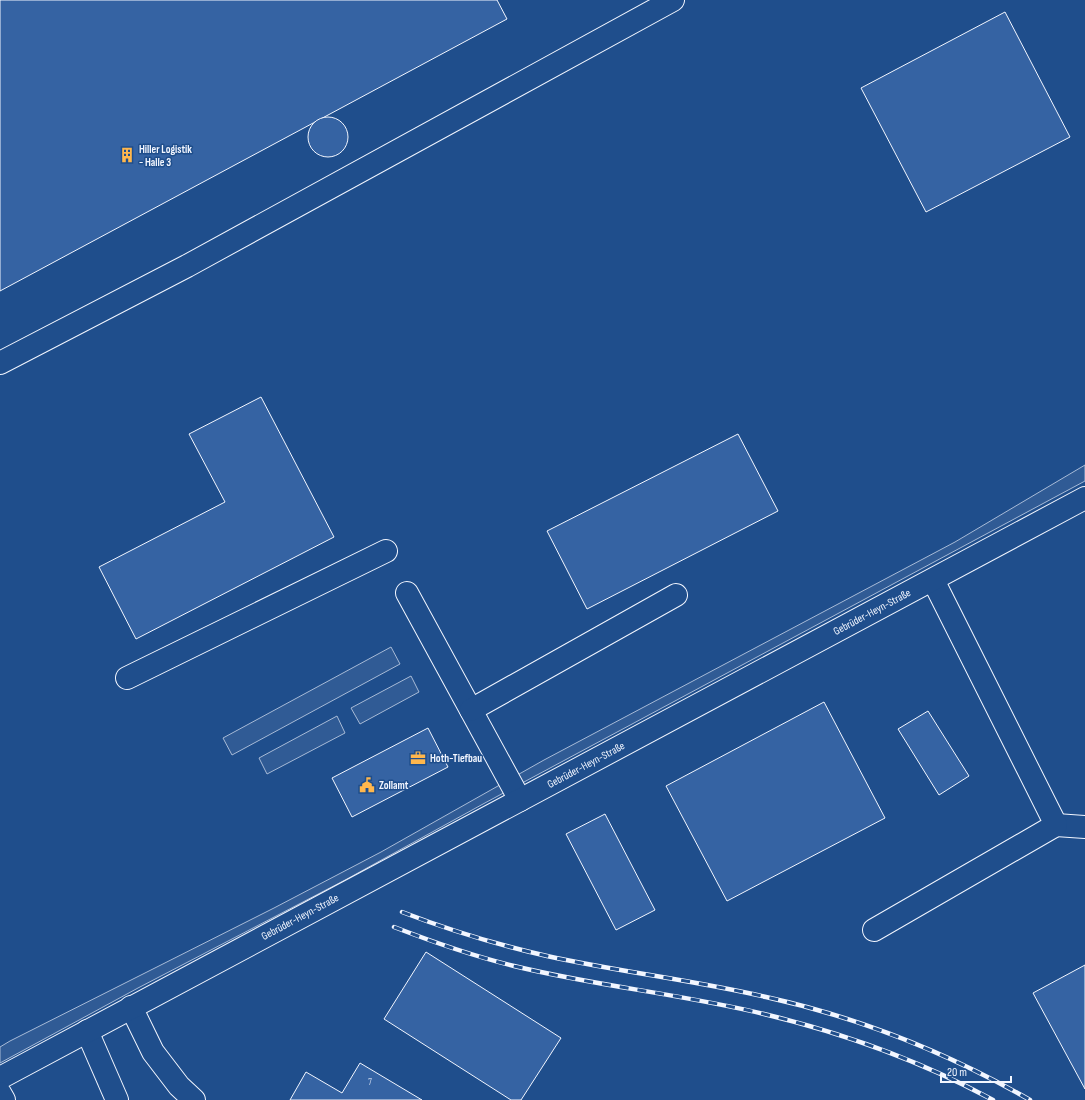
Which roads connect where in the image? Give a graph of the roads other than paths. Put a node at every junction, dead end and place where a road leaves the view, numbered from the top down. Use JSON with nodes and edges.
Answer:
{"nodes":[{"id":1,"x":673,"y":0,"type":"edge"},
{"id":2,"x":0,"y":363,"type":"edge"},
{"id":3,"x":1085,"y":498,"type":"edge"},
{"id":4,"x":386,"y":551,"type":"dead end"},
{"id":5,"x":933,"y":580,"type":"junction"},
{"id":6,"x":407,"y":593,"type":"dead end"},
{"id":7,"x":676,"y":595,"type":"dead end"},
{"id":8,"x":127,"y":678,"type":"dead end"},
{"id":9,"x":471,"y":710,"type":"junction"},
{"id":10,"x":520,"y":800,"type":"junction"},
{"id":11,"x":1056,"y":825,"type":"junction"},
{"id":12,"x":1085,"y":827,"type":"edge"},
{"id":13,"x":874,"y":930,"type":"dead end"},
{"id":14,"x":131,"y":1007,"type":"junction"},
{"id":15,"x":87,"y":1031,"type":"junction"},
{"id":16,"x":0,"y":1078,"type":"edge"},
{"id":17,"x":0,"y":1093,"type":"edge"},
{"id":18,"x":4,"y":1100,"type":"edge"},
{"id":19,"x":117,"y":1100,"type":"edge"},
{"id":20,"x":194,"y":1100,"type":"edge"}],
"edges":[{"from":1,"to":2,"type":"street"},
{"from":3,"to":5,"type":"street","name":"Gebrüder-Heyn-Straße"},
{"from":4,"to":8,"type":"street"},
{"from":5,"to":10,"type":"street","name":"Gebrüder-Heyn-Straße"},
{"from":5,"to":11,"type":"street"},
{"from":6,"to":9,"type":"street"},
{"from":7,"to":9,"type":"street"},
{"from":9,"to":10,"type":"street"},
{"from":10,"to":14,"type":"street","name":"Gebrüder-Heyn-Straße"},
{"from":11,"to":12,"type":"street"},
{"from":11,"to":13,"type":"street"},
{"from":14,"to":15,"type":"street","name":"Gebrüder-Heyn-Straße"},
{"from":14,"to":20,"type":"street"},
{"from":15,"to":16,"type":"street","name":"Gebrüder-Heyn-Straße"},
{"from":15,"to":19,"type":"street"},
{"from":17,"to":18,"type":"street"}]}
